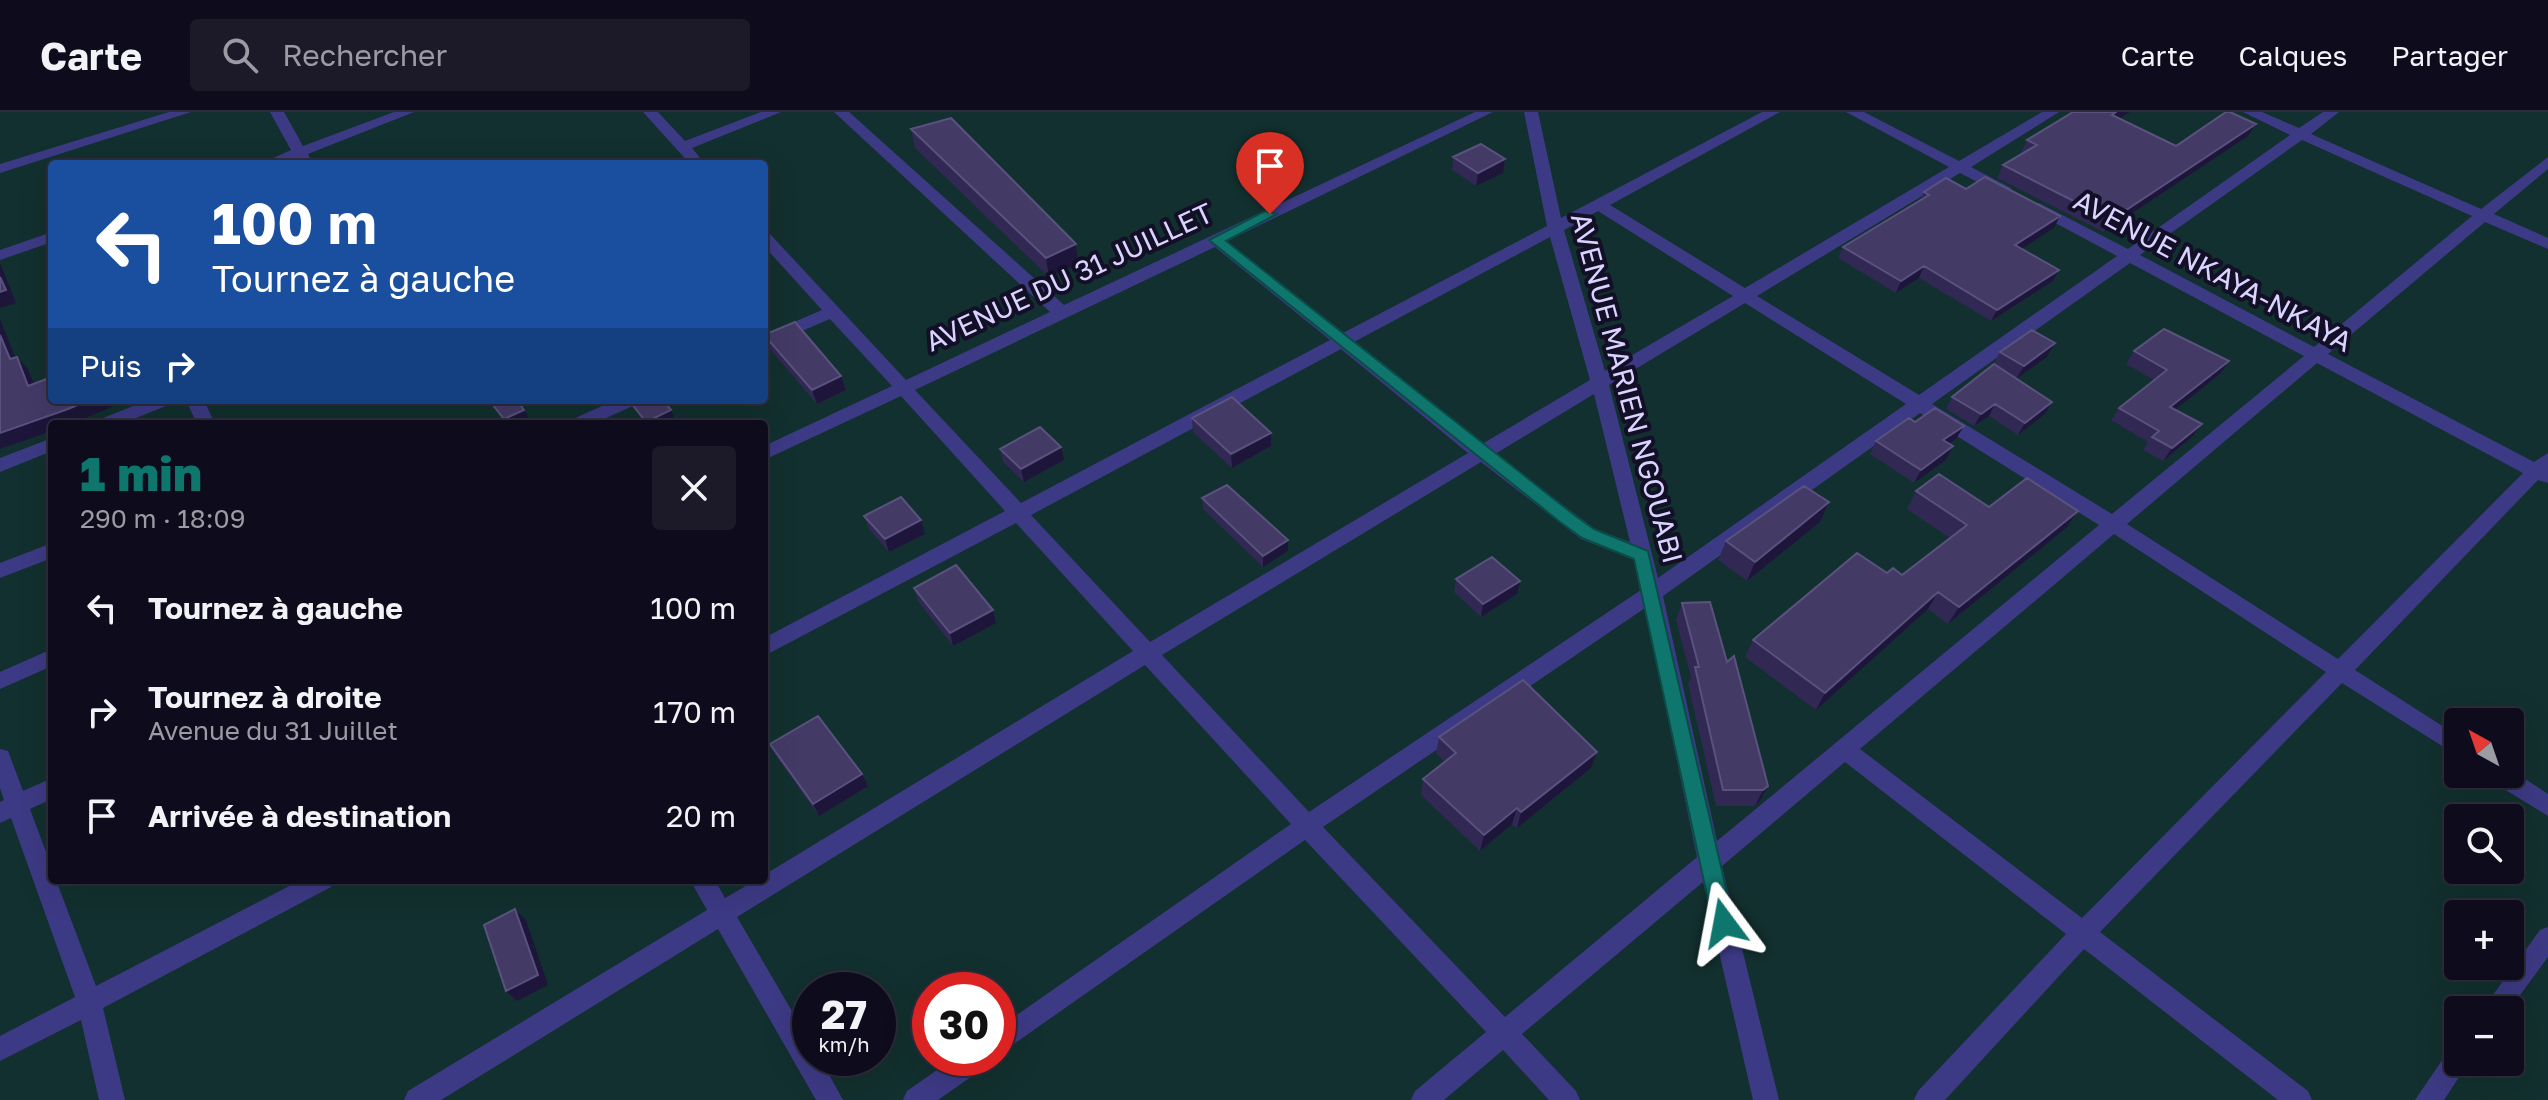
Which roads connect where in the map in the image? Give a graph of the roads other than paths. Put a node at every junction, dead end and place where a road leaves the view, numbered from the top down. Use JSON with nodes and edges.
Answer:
{"nodes":[{"id":1,"x":184,"y":112,"type":"edge"},
{"id":2,"x":277,"y":112,"type":"edge"},
{"id":3,"x":407,"y":112,"type":"edge"},
{"id":4,"x":650,"y":112,"type":"edge"},
{"id":5,"x":774,"y":112,"type":"edge"},
{"id":6,"x":841,"y":112,"type":"edge"},
{"id":7,"x":1486,"y":112,"type":"edge"},
{"id":8,"x":1531,"y":112,"type":"edge"},
{"id":9,"x":1773,"y":112,"type":"edge"},
{"id":10,"x":1853,"y":112,"type":"edge"},
{"id":11,"x":2052,"y":112,"type":"edge"},
{"id":12,"x":2250,"y":112,"type":"edge"},
{"id":13,"x":2332,"y":112,"type":"edge"},
{"id":14,"x":2301,"y":135,"type":"junction"},
{"id":15,"x":682,"y":147,"type":"junction"},
{"id":16,"x":304,"y":158,"type":"edge"},
{"id":17,"x":694,"y":160,"type":"edge"},
{"id":18,"x":2548,"y":161,"type":"edge"},
{"id":19,"x":1962,"y":167,"type":"junction"},
{"id":20,"x":0,"y":169,"type":"edge"},
{"id":21,"x":1597,"y":204,"type":"junction"},
{"id":22,"x":2483,"y":215,"type":"junction"},
{"id":23,"x":1555,"y":227,"type":"junction"},
{"id":24,"x":48,"y":238,"type":"edge"},
{"id":25,"x":1216,"y":240,"type":"junction"},
{"id":26,"x":2548,"y":244,"type":"edge"},
{"id":27,"x":768,"y":247,"type":"edge"},
{"id":28,"x":0,"y":255,"type":"edge"},
{"id":29,"x":2126,"y":255,"type":"junction"},
{"id":30,"x":1745,"y":298,"type":"junction"},
{"id":31,"x":831,"y":312,"type":"junction"},
{"id":32,"x":1062,"y":313,"type":"junction"},
{"id":33,"x":768,"y":339,"type":"edge"},
{"id":34,"x":1344,"y":339,"type":"junction"},
{"id":35,"x":2314,"y":355,"type":"junction"},
{"id":36,"x":1600,"y":385,"type":"junction"},
{"id":37,"x":904,"y":388,"type":"junction"},
{"id":38,"x":155,"y":404,"type":"edge"},
{"id":39,"x":622,"y":404,"type":"edge"},
{"id":40,"x":1918,"y":405,"type":"junction"},
{"id":41,"x":114,"y":420,"type":"edge"},
{"id":42,"x":586,"y":420,"type":"edge"},
{"id":43,"x":48,"y":446,"type":"edge"},
{"id":44,"x":768,"y":452,"type":"edge"},
{"id":45,"x":1482,"y":454,"type":"junction"},
{"id":46,"x":0,"y":465,"type":"edge"},
{"id":47,"x":2544,"y":469,"type":"edge"},
{"id":48,"x":1021,"y":513,"type":"junction"},
{"id":49,"x":2111,"y":523,"type":"junction"},
{"id":50,"x":48,"y":552,"type":"edge"},
{"id":51,"x":1642,"y":555,"type":"junction"},
{"id":52,"x":0,"y":571,"type":"edge"},
{"id":53,"x":1652,"y":593,"type":"junction"},
{"id":54,"x":768,"y":646,"type":"edge"},
{"id":55,"x":1149,"y":652,"type":"junction"},
{"id":56,"x":48,"y":659,"type":"edge"},
{"id":57,"x":2343,"y":672,"type":"junction"},
{"id":58,"x":0,"y":681,"type":"edge"},
{"id":59,"x":2444,"y":738,"type":"edge"},
{"id":60,"x":1844,"y":749,"type":"junction"},
{"id":61,"x":0,"y":758,"type":"edge"},
{"id":62,"x":2520,"y":788,"type":"edge"},
{"id":63,"x":48,"y":790,"type":"edge"},
{"id":64,"x":2548,"y":806,"type":"edge"},
{"id":65,"x":10,"y":808,"type":"edge"},
{"id":66,"x":1307,"y":826,"type":"junction"},
{"id":67,"x":1710,"y":864,"type":"junction"},
{"id":68,"x":315,"y":884,"type":"edge"},
{"id":69,"x":704,"y":884,"type":"edge"},
{"id":70,"x":722,"y":916,"type":"junction"},
{"id":71,"x":2082,"y":934,"type":"junction"},
{"id":72,"x":2548,"y":938,"type":"edge"},
{"id":73,"x":2504,"y":996,"type":"edge"},
{"id":74,"x":89,"y":1001,"type":"junction"},
{"id":75,"x":1016,"y":1030,"type":"edge"},
{"id":76,"x":1503,"y":1033,"type":"junction"},
{"id":77,"x":0,"y":1049,"type":"edge"},
{"id":78,"x":950,"y":1076,"type":"edge"},
{"id":79,"x":2446,"y":1076,"type":"edge"},
{"id":80,"x":112,"y":1100,"type":"edge"},
{"id":81,"x":417,"y":1100,"type":"edge"},
{"id":82,"x":830,"y":1100,"type":"edge"},
{"id":83,"x":916,"y":1100,"type":"edge"},
{"id":84,"x":1424,"y":1100,"type":"edge"},
{"id":85,"x":1567,"y":1100,"type":"edge"},
{"id":86,"x":1766,"y":1100,"type":"edge"},
{"id":87,"x":1927,"y":1100,"type":"edge"},
{"id":88,"x":2299,"y":1100,"type":"edge"},
{"id":89,"x":2428,"y":1100,"type":"edge"}],
"edges":[{"from":1,"to":20,"type":"street"},
{"from":2,"to":16,"type":"street"},
{"from":3,"to":16,"type":"street"},
{"from":4,"to":15,"type":"street"},
{"from":5,"to":15,"type":"street"},
{"from":6,"to":32,"type":"street"},
{"from":7,"to":25,"type":"street","name":"AVENUE DU 31 JUILLET"},
{"from":8,"to":23,"type":"street","name":"AVENUE MARIEN NGOUABI"},
{"from":9,"to":21,"type":"street"},
{"from":10,"to":19,"type":"street","name":"AVENUE NKAYA-NKAYA"},
{"from":11,"to":19,"type":"street"},
{"from":12,"to":14,"type":"street"},
{"from":13,"to":14,"type":"street"},
{"from":14,"to":22,"type":"street"},
{"from":14,"to":29,"type":"street"},
{"from":15,"to":17,"type":"street"},
{"from":18,"to":22,"type":"street"},
{"from":19,"to":29,"type":"street","name":"AVENUE NKAYA-NKAYA"},
{"from":19,"to":30,"type":"street"},
{"from":21,"to":23,"type":"street"},
{"from":21,"to":30,"type":"street"},
{"from":22,"to":26,"type":"street"},
{"from":22,"to":35,"type":"street"},
{"from":23,"to":34,"type":"street"},
{"from":23,"to":36,"type":"street","name":"AVENUE MARIEN NGOUABI"},
{"from":24,"to":28,"type":"street"},
{"from":25,"to":32,"type":"street","name":"AVENUE DU 31 JUILLET"},
{"from":25,"to":34,"type":"street"},
{"from":27,"to":31,"type":"street"},
{"from":29,"to":35,"type":"street","name":"AVENUE NKAYA-NKAYA"},
{"from":29,"to":40,"type":"street"},
{"from":30,"to":36,"type":"street"},
{"from":30,"to":40,"type":"street"},
{"from":31,"to":33,"type":"street"},
{"from":31,"to":37,"type":"street"},
{"from":32,"to":37,"type":"street","name":"AVENUE DU 31 JUILLET"},
{"from":34,"to":45,"type":"street"},
{"from":34,"to":48,"type":"street"},
{"from":35,"to":47,"type":"street","name":"AVENUE NKAYA-NKAYA"},
{"from":35,"to":49,"type":"street"},
{"from":36,"to":45,"type":"street"},
{"from":36,"to":51,"type":"street","name":"AVENUE MARIEN NGOUABI"},
{"from":37,"to":44,"type":"street","name":"AVENUE DU 31 JUILLET"},
{"from":37,"to":48,"type":"street"},
{"from":38,"to":41,"type":"street"},
{"from":39,"to":42,"type":"street"},
{"from":40,"to":49,"type":"street"},
{"from":40,"to":53,"type":"street"},
{"from":43,"to":46,"type":"street"},
{"from":45,"to":51,"type":"street"},
{"from":45,"to":55,"type":"street"},
{"from":47,"to":57,"type":"street"},
{"from":48,"to":54,"type":"street"},
{"from":48,"to":55,"type":"street"},
{"from":49,"to":57,"type":"street"},
{"from":49,"to":60,"type":"street"},
{"from":50,"to":52,"type":"street"},
{"from":51,"to":53,"type":"street","name":"AVENUE MARIEN NGOUABI"},
{"from":53,"to":66,"type":"street"},
{"from":53,"to":67,"type":"street","name":"AVENUE MARIEN NGOUABI"},
{"from":55,"to":66,"type":"street"},
{"from":55,"to":70,"type":"street"},
{"from":56,"to":58,"type":"street"},
{"from":57,"to":59,"type":"street"},
{"from":57,"to":71,"type":"street"},
{"from":60,"to":67,"type":"street"},
{"from":60,"to":71,"type":"street"},
{"from":61,"to":65,"type":"street"},
{"from":62,"to":64,"type":"street"},
{"from":63,"to":65,"type":"street"},
{"from":65,"to":74,"type":"street"},
{"from":66,"to":75,"type":"street"},
{"from":66,"to":76,"type":"street"},
{"from":67,"to":76,"type":"street"},
{"from":67,"to":86,"type":"street","name":"AVENUE MARIEN NGOUABI"},
{"from":68,"to":74,"type":"street"},
{"from":69,"to":70,"type":"street"},
{"from":70,"to":81,"type":"street"},
{"from":70,"to":82,"type":"street"},
{"from":71,"to":87,"type":"street"},
{"from":71,"to":88,"type":"street"},
{"from":72,"to":73,"type":"street"},
{"from":74,"to":77,"type":"street"},
{"from":74,"to":80,"type":"street"},
{"from":76,"to":84,"type":"street"},
{"from":76,"to":85,"type":"street"},
{"from":78,"to":83,"type":"street"},
{"from":79,"to":89,"type":"street"}]}
